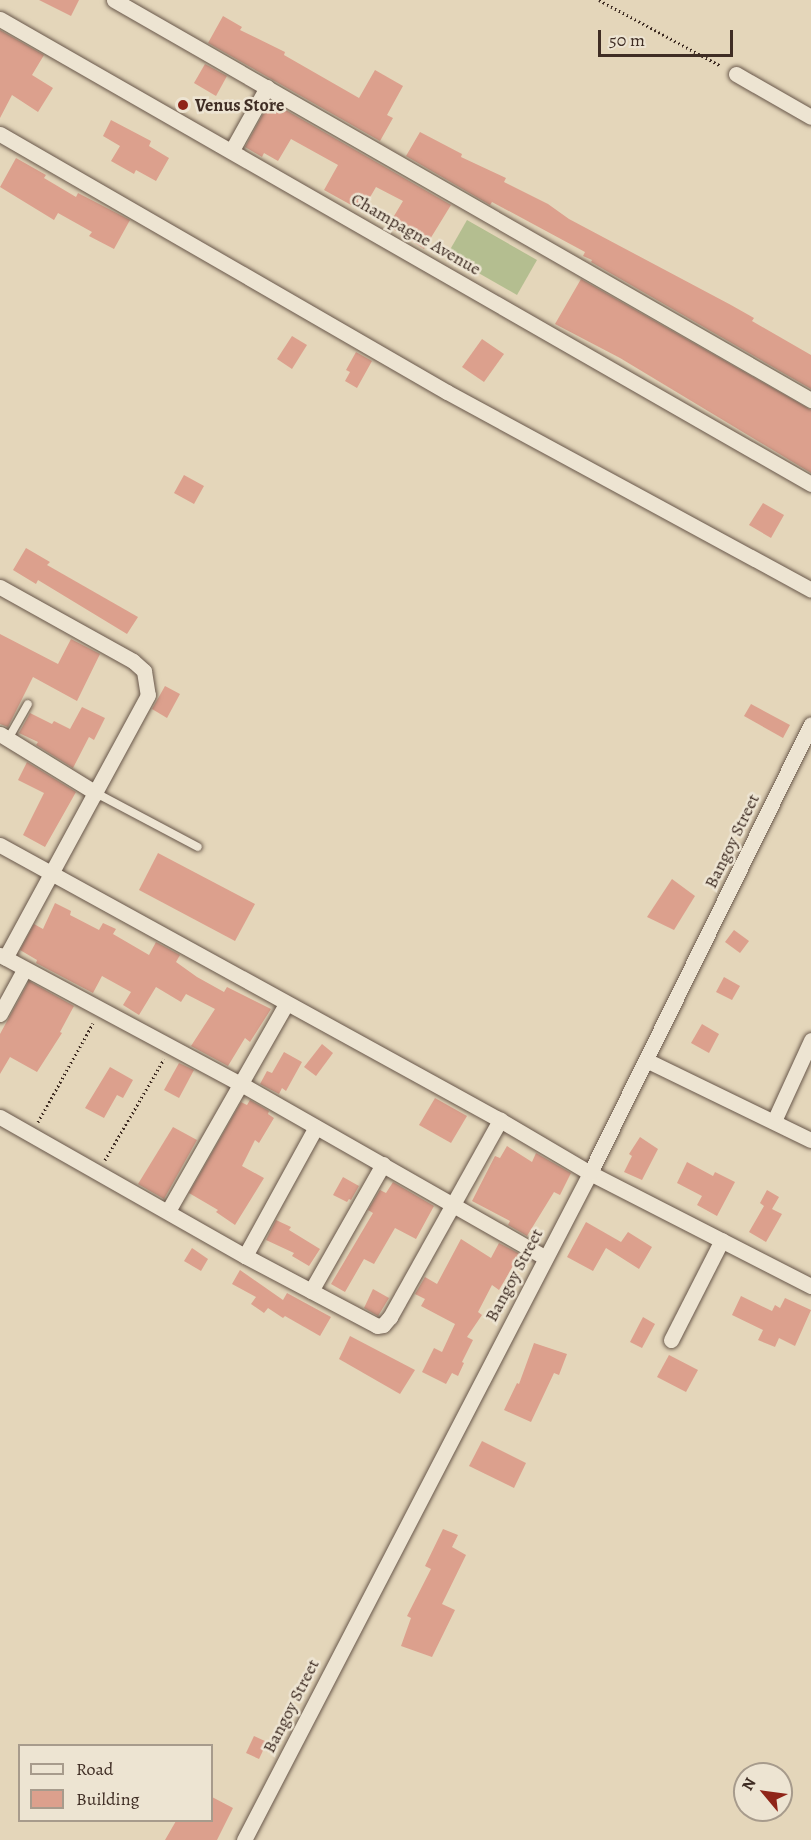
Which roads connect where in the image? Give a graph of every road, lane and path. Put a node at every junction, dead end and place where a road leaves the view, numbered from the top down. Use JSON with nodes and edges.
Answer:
{"nodes":[{"id":1,"x":114,"y":0,"type":"edge"},
{"id":2,"x":599,"y":0,"type":"edge"},
{"id":3,"x":0,"y":19,"type":"edge"},
{"id":4,"x":736,"y":74,"type":"joint"},
{"id":5,"x":267,"y":87,"type":"junction"},
{"id":6,"x":811,"y":117,"type":"edge"},
{"id":7,"x":0,"y":134,"type":"edge"},
{"id":8,"x":232,"y":150,"type":"junction"},
{"id":9,"x":811,"y":400,"type":"edge"},
{"id":10,"x":811,"y":484,"type":"edge"},
{"id":11,"x":0,"y":588,"type":"edge"},
{"id":12,"x":811,"y":590,"type":"edge"},
{"id":13,"x":28,"y":704,"type":"dead end"},
{"id":14,"x":811,"y":724,"type":"edge"},
{"id":15,"x":4,"y":736,"type":"edge"},
{"id":16,"x":96,"y":793,"type":"junction"},
{"id":17,"x":0,"y":845,"type":"edge"},
{"id":18,"x":198,"y":847,"type":"dead end"},
{"id":19,"x":52,"y":874,"type":"junction"},
{"id":20,"x":2,"y":957,"type":"edge"},
{"id":21,"x":24,"y":970,"type":"junction"},
{"id":22,"x":286,"y":1004,"type":"junction"},
{"id":23,"x":100,"y":1010,"type":"junction"},
{"id":24,"x":0,"y":1014,"type":"edge"},
{"id":25,"x":811,"y":1040,"type":"edge"},
{"id":26,"x":170,"y":1048,"type":"junction"},
{"id":27,"x":646,"y":1060,"type":"junction"},
{"id":28,"x":241,"y":1084,"type":"junction"},
{"id":29,"x":0,"y":1117,"type":"edge"},
{"id":30,"x":500,"y":1120,"type":"junction"},
{"id":31,"x":774,"y":1121,"type":"junction"},
{"id":32,"x":316,"y":1127,"type":"junction"},
{"id":33,"x":32,"y":1134,"type":"junction"},
{"id":34,"x":811,"y":1140,"type":"edge"},
{"id":35,"x":383,"y":1164,"type":"junction"},
{"id":36,"x":98,"y":1172,"type":"junction"},
{"id":37,"x":590,"y":1173,"type":"junction"},
{"id":38,"x":454,"y":1203,"type":"junction"},
{"id":39,"x":168,"y":1211,"type":"junction"},
{"id":40,"x":722,"y":1240,"type":"junction"},
{"id":41,"x":245,"y":1256,"type":"junction"},
{"id":42,"x":544,"y":1257,"type":"junction"},
{"id":43,"x":811,"y":1286,"type":"edge"},
{"id":44,"x":311,"y":1291,"type":"junction"},
{"id":45,"x":671,"y":1340,"type":"dead end"},
{"id":46,"x":244,"y":1840,"type":"edge"}],
"edges":[{"from":1,"to":5,"type":"street"},
{"from":2,"to":4,"type":"path"},
{"from":3,"to":8,"type":"street","name":"Champagne Avenue"},
{"from":4,"to":6,"type":"street"},
{"from":5,"to":8,"type":"street"},
{"from":5,"to":9,"type":"street"},
{"from":7,"to":12,"type":"street"},
{"from":8,"to":10,"type":"street","name":"Champagne Avenue"},
{"from":11,"to":16,"type":"street"},
{"from":13,"to":15,"type":"lane"},
{"from":14,"to":27,"type":"street","name":"Bangoy Street"},
{"from":15,"to":16,"type":"street"},
{"from":16,"to":18,"type":"lane"},
{"from":16,"to":19,"type":"street"},
{"from":17,"to":19,"type":"street"},
{"from":19,"to":20,"type":"street"},
{"from":19,"to":22,"type":"street"},
{"from":20,"to":21,"type":"street"},
{"from":21,"to":23,"type":"street"},
{"from":21,"to":24,"type":"street"},
{"from":22,"to":28,"type":"street"},
{"from":22,"to":30,"type":"street"},
{"from":23,"to":26,"type":"street"},
{"from":23,"to":33,"type":"path"},
{"from":25,"to":31,"type":"street"},
{"from":26,"to":28,"type":"street"},
{"from":26,"to":36,"type":"path"},
{"from":27,"to":31,"type":"street"},
{"from":27,"to":37,"type":"street","name":"Bangoy Street"},
{"from":28,"to":32,"type":"street"},
{"from":28,"to":39,"type":"street"},
{"from":29,"to":33,"type":"street"},
{"from":30,"to":37,"type":"street"},
{"from":30,"to":38,"type":"street"},
{"from":31,"to":34,"type":"street"},
{"from":32,"to":35,"type":"street"},
{"from":32,"to":41,"type":"street"},
{"from":33,"to":36,"type":"street"},
{"from":35,"to":38,"type":"street"},
{"from":35,"to":44,"type":"street"},
{"from":36,"to":39,"type":"street"},
{"from":37,"to":40,"type":"street"},
{"from":37,"to":42,"type":"street","name":"Bangoy Street"},
{"from":38,"to":42,"type":"street"},
{"from":38,"to":44,"type":"street"},
{"from":39,"to":41,"type":"street"},
{"from":40,"to":43,"type":"street"},
{"from":40,"to":45,"type":"street"},
{"from":41,"to":44,"type":"street"},
{"from":42,"to":46,"type":"street","name":"Bangoy Street"}]}
